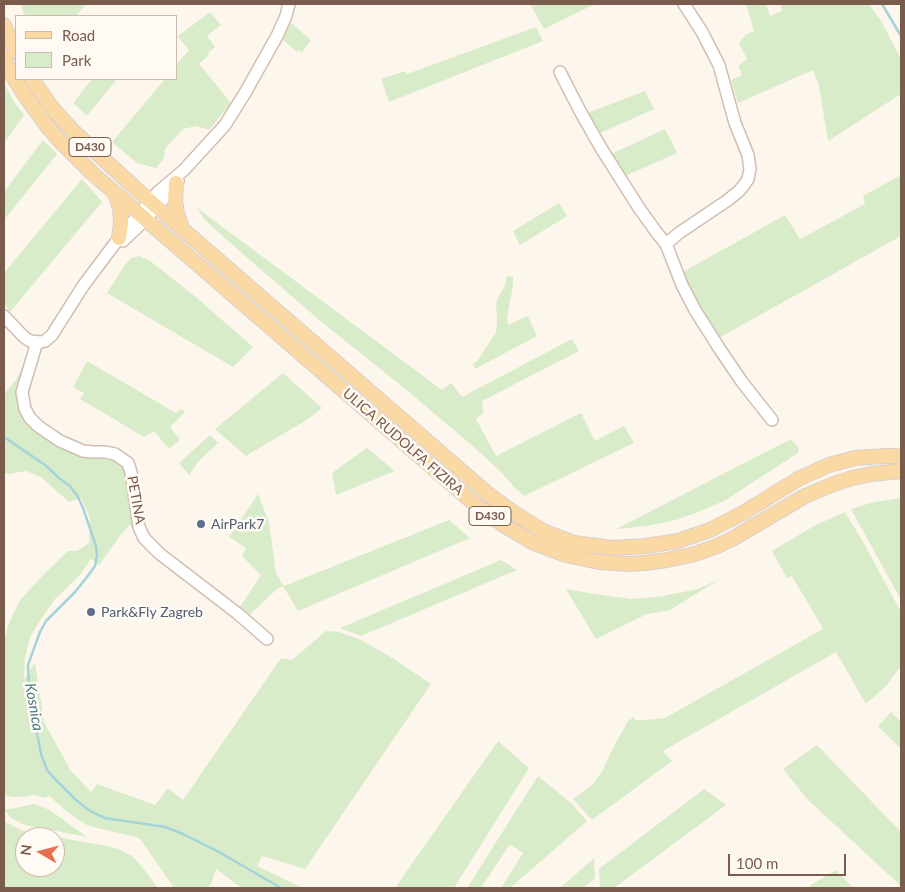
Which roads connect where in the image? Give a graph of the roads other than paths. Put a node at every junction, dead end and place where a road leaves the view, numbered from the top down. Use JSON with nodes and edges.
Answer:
{"nodes":[{"id":1,"x":289,"y":4,"type":"edge"},
{"id":2,"x":684,"y":4,"type":"edge"},
{"id":3,"x":4,"y":25,"type":"edge"},
{"id":4,"x":15,"y":50,"type":"edge"},
{"id":5,"x":4,"y":58,"type":"edge"},
{"id":6,"x":560,"y":72,"type":"dead end"},
{"id":7,"x":15,"y":80,"type":"edge"},
{"id":8,"x":15,"y":80,"type":"edge"},
{"id":9,"x":33,"y":80,"type":"edge"},
{"id":10,"x":184,"y":170,"type":"junction"},
{"id":11,"x":176,"y":183,"type":"junction"},
{"id":12,"x":115,"y":193,"type":"junction"},
{"id":13,"x":153,"y":204,"type":"junction"},
{"id":14,"x":142,"y":216,"type":"junction"},
{"id":15,"x":182,"y":230,"type":"junction"},
{"id":16,"x":119,"y":238,"type":"junction"},
{"id":17,"x":666,"y":244,"type":"junction"},
{"id":18,"x":106,"y":255,"type":"junction"},
{"id":19,"x":4,"y":316,"type":"edge"},
{"id":20,"x":36,"y":342,"type":"junction"},
{"id":21,"x":772,"y":420,"type":"dead end"},
{"id":22,"x":901,"y":456,"type":"edge"},
{"id":23,"x":901,"y":471,"type":"edge"},
{"id":24,"x":267,"y":639,"type":"dead end"}],
"edges":[{"from":1,"to":10,"type":"street"},
{"from":2,"to":17,"type":"street"},
{"from":3,"to":4,"type":"main road"},
{"from":5,"to":7,"type":"main road","name":"ULICA RUDOLFA FIZIRA","number":"D430"},
{"from":6,"to":17,"type":"street"},
{"from":8,"to":12,"type":"main road","name":"ULICA RUDOLFA FIZIRA","number":"D430"},
{"from":9,"to":13,"type":"main road","name":"ULICA RUDOLFA FIZIRA","number":"D430"},
{"from":10,"to":11,"type":"street"},
{"from":10,"to":13,"type":"street"},
{"from":11,"to":13,"type":"street"},
{"from":11,"to":15,"type":"main road"},
{"from":12,"to":14,"type":"main road","name":"ULICA RUDOLFA FIZIRA","number":"D430"},
{"from":12,"to":16,"type":"main road"},
{"from":13,"to":14,"type":"street"},
{"from":13,"to":15,"type":"main road","name":"ULICA RUDOLFA FIZIRA","number":"D430"},
{"from":14,"to":16,"type":"street"},
{"from":14,"to":18,"type":"street"},
{"from":14,"to":23,"type":"main road","name":"ULICA RUDOLFA FIZIRA","number":"D430"},
{"from":15,"to":22,"type":"main road","name":"ULICA RUDOLFA FIZIRA","number":"D430"},
{"from":16,"to":18,"type":"street"},
{"from":17,"to":21,"type":"street"},
{"from":18,"to":20,"type":"street"},
{"from":19,"to":20,"type":"street"},
{"from":20,"to":24,"type":"street","name":"PETINA"}]}
